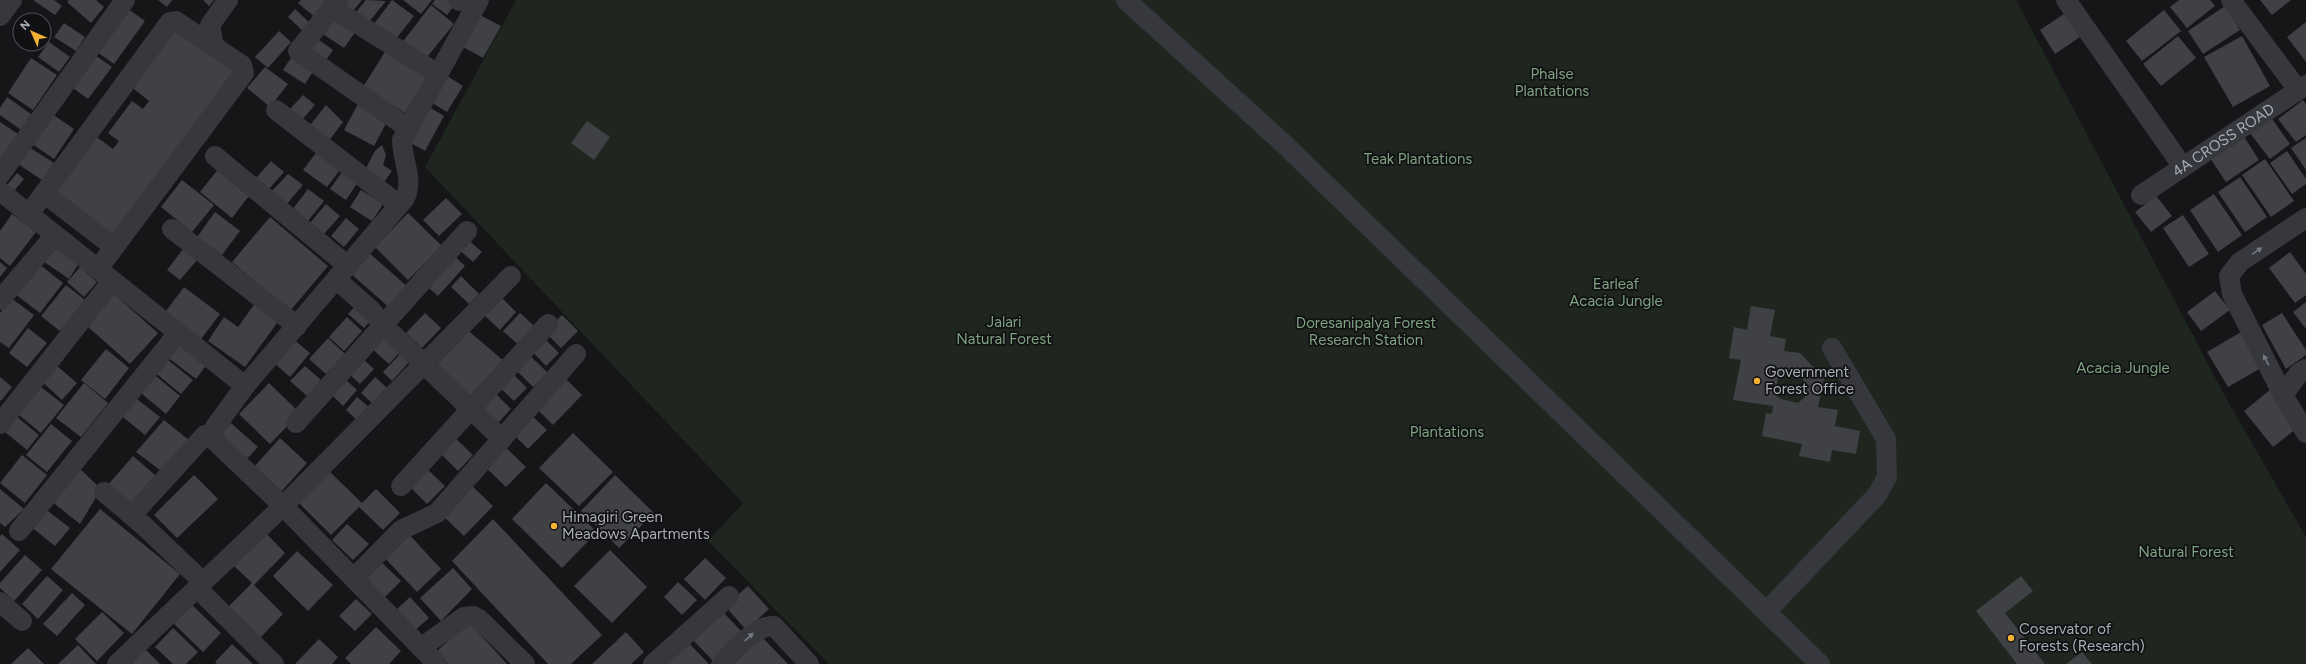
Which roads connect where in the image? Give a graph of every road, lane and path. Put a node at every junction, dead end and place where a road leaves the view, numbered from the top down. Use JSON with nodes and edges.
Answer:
{"nodes":[{"id":1,"x":12,"y":0,"type":"edge"},
{"id":2,"x":125,"y":0,"type":"edge"},
{"id":3,"x":228,"y":0,"type":"edge"},
{"id":4,"x":479,"y":0,"type":"edge"},
{"id":5,"x":1126,"y":0,"type":"edge"},
{"id":6,"x":2066,"y":0,"type":"edge"},
{"id":7,"x":2231,"y":0,"type":"edge"},
{"id":8,"x":335,"y":4,"type":"edge"},
{"id":9,"x":0,"y":16,"type":"edge"},
{"id":10,"x":214,"y":46,"type":"junction"},
{"id":11,"x":438,"y":74,"type":"junction"},
{"id":12,"x":2302,"y":87,"type":"edge"},
{"id":13,"x":276,"y":110,"type":"dead end"},
{"id":14,"x":408,"y":128,"type":"junction"},
{"id":15,"x":215,"y":156,"type":"dead end"},
{"id":16,"x":2183,"y":167,"type":"junction"},
{"id":17,"x":0,"y":175,"type":"edge"},
{"id":18,"x":0,"y":191,"type":"edge"},
{"id":19,"x":44,"y":193,"type":"junction"},
{"id":20,"x":2141,"y":195,"type":"dead end"},
{"id":21,"x":402,"y":202,"type":"junction"},
{"id":22,"x":29,"y":214,"type":"junction"},
{"id":23,"x":2306,"y":218,"type":"edge"},
{"id":24,"x":172,"y":229,"type":"dead end"},
{"id":25,"x":467,"y":231,"type":"dead end"},
{"id":26,"x":55,"y":235,"type":"junction"},
{"id":27,"x":114,"y":247,"type":"junction"},
{"id":28,"x":342,"y":272,"type":"junction"},
{"id":29,"x":105,"y":275,"type":"junction"},
{"id":30,"x":511,"y":276,"type":"dead end"},
{"id":31,"x":0,"y":300,"type":"edge"},
{"id":32,"x":548,"y":324,"type":"dead end"},
{"id":33,"x":297,"y":326,"type":"junction"},
{"id":34,"x":384,"y":326,"type":"junction"},
{"id":35,"x":178,"y":333,"type":"junction"},
{"id":36,"x":1832,"y":348,"type":"dead end"},
{"id":37,"x":576,"y":354,"type":"dead end"},
{"id":38,"x":424,"y":365,"type":"junction"},
{"id":39,"x":2306,"y":369,"type":"edge"},
{"id":40,"x":245,"y":386,"type":"junction"},
{"id":41,"x":2283,"y":395,"type":"junction"},
{"id":42,"x":471,"y":409,"type":"junction"},
{"id":43,"x":296,"y":423,"type":"dead end"},
{"id":44,"x":0,"y":424,"type":"edge"},
{"id":45,"x":2306,"y":432,"type":"edge"},
{"id":46,"x":213,"y":434,"type":"junction"},
{"id":47,"x":502,"y":439,"type":"junction"},
{"id":48,"x":401,"y":486,"type":"dead end"},
{"id":49,"x":104,"y":492,"type":"dead end"},
{"id":50,"x":283,"y":506,"type":"junction"},
{"id":51,"x":132,"y":515,"type":"junction"},
{"id":52,"x":19,"y":531,"type":"dead end"},
{"id":53,"x":354,"y":578,"type":"junction"},
{"id":54,"x":200,"y":585,"type":"junction"},
{"id":55,"x":729,"y":596,"type":"dead end"},
{"id":56,"x":0,"y":602,"type":"edge"},
{"id":57,"x":1767,"y":611,"type":"junction"},
{"id":58,"x":22,"y":621,"type":"dead end"},
{"id":59,"x":422,"y":648,"type":"junction"},
{"id":60,"x":117,"y":664,"type":"edge"},
{"id":61,"x":274,"y":664,"type":"edge"},
{"id":62,"x":437,"y":664,"type":"edge"},
{"id":63,"x":525,"y":664,"type":"edge"},
{"id":64,"x":653,"y":664,"type":"edge"},
{"id":65,"x":721,"y":664,"type":"edge"},
{"id":66,"x":809,"y":664,"type":"edge"},
{"id":67,"x":1820,"y":664,"type":"edge"}],
"edges":[{"from":1,"to":9,"type":"street"},
{"from":2,"to":17,"type":"street"},
{"from":3,"to":10,"type":"street"},
{"from":4,"to":11,"type":"street"},
{"from":5,"to":57,"type":"street"},
{"from":6,"to":16,"type":"street"},
{"from":7,"to":12,"type":"street"},
{"from":8,"to":11,"type":"street"},
{"from":8,"to":14,"type":"street"},
{"from":10,"to":19,"type":"street"},
{"from":10,"to":27,"type":"street"},
{"from":11,"to":14,"type":"street"},
{"from":12,"to":16,"type":"street","name":"4A CROSS ROAD"},
{"from":13,"to":21,"type":"street"},
{"from":14,"to":21,"type":"street"},
{"from":15,"to":28,"type":"street"},
{"from":16,"to":20,"type":"street","name":"4A CROSS ROAD"},
{"from":18,"to":22,"type":"street"},
{"from":19,"to":22,"type":"street"},
{"from":19,"to":27,"type":"street"},
{"from":21,"to":28,"type":"street"},
{"from":22,"to":26,"type":"street"},
{"from":41,"to":23,"type":"street","one_way":true},
{"from":24,"to":33,"type":"street"},
{"from":25,"to":34,"type":"street"},
{"from":26,"to":29,"type":"street"},
{"from":26,"to":31,"type":"street"},
{"from":27,"to":29,"type":"street"},
{"from":28,"to":33,"type":"street"},
{"from":28,"to":34,"type":"street"},
{"from":29,"to":35,"type":"street"},
{"from":29,"to":44,"type":"street"},
{"from":30,"to":38,"type":"street"},
{"from":32,"to":42,"type":"street"},
{"from":33,"to":40,"type":"street"},
{"from":34,"to":38,"type":"street"},
{"from":34,"to":43,"type":"street"},
{"from":35,"to":40,"type":"street"},
{"from":35,"to":52,"type":"street"},
{"from":36,"to":57,"type":"street"},
{"from":37,"to":47,"type":"street"},
{"from":38,"to":42,"type":"street"},
{"from":38,"to":50,"type":"street"},
{"from":39,"to":41,"type":"street"},
{"from":40,"to":46,"type":"street"},
{"from":41,"to":45,"type":"street"},
{"from":42,"to":47,"type":"street"},
{"from":42,"to":48,"type":"street"},
{"from":46,"to":50,"type":"street"},
{"from":46,"to":51,"type":"street"},
{"from":47,"to":53,"type":"street"},
{"from":49,"to":51,"type":"street"},
{"from":50,"to":53,"type":"street"},
{"from":50,"to":54,"type":"street"},
{"from":51,"to":54,"type":"street"},
{"from":53,"to":59,"type":"street"},
{"from":54,"to":60,"type":"street"},
{"from":54,"to":61,"type":"street"},
{"from":55,"to":64,"type":"street"},
{"from":56,"to":58,"type":"street"},
{"from":57,"to":67,"type":"street"},
{"from":59,"to":62,"type":"street"},
{"from":59,"to":63,"type":"street"},
{"from":65,"to":66,"type":"street","one_way":true}]}
